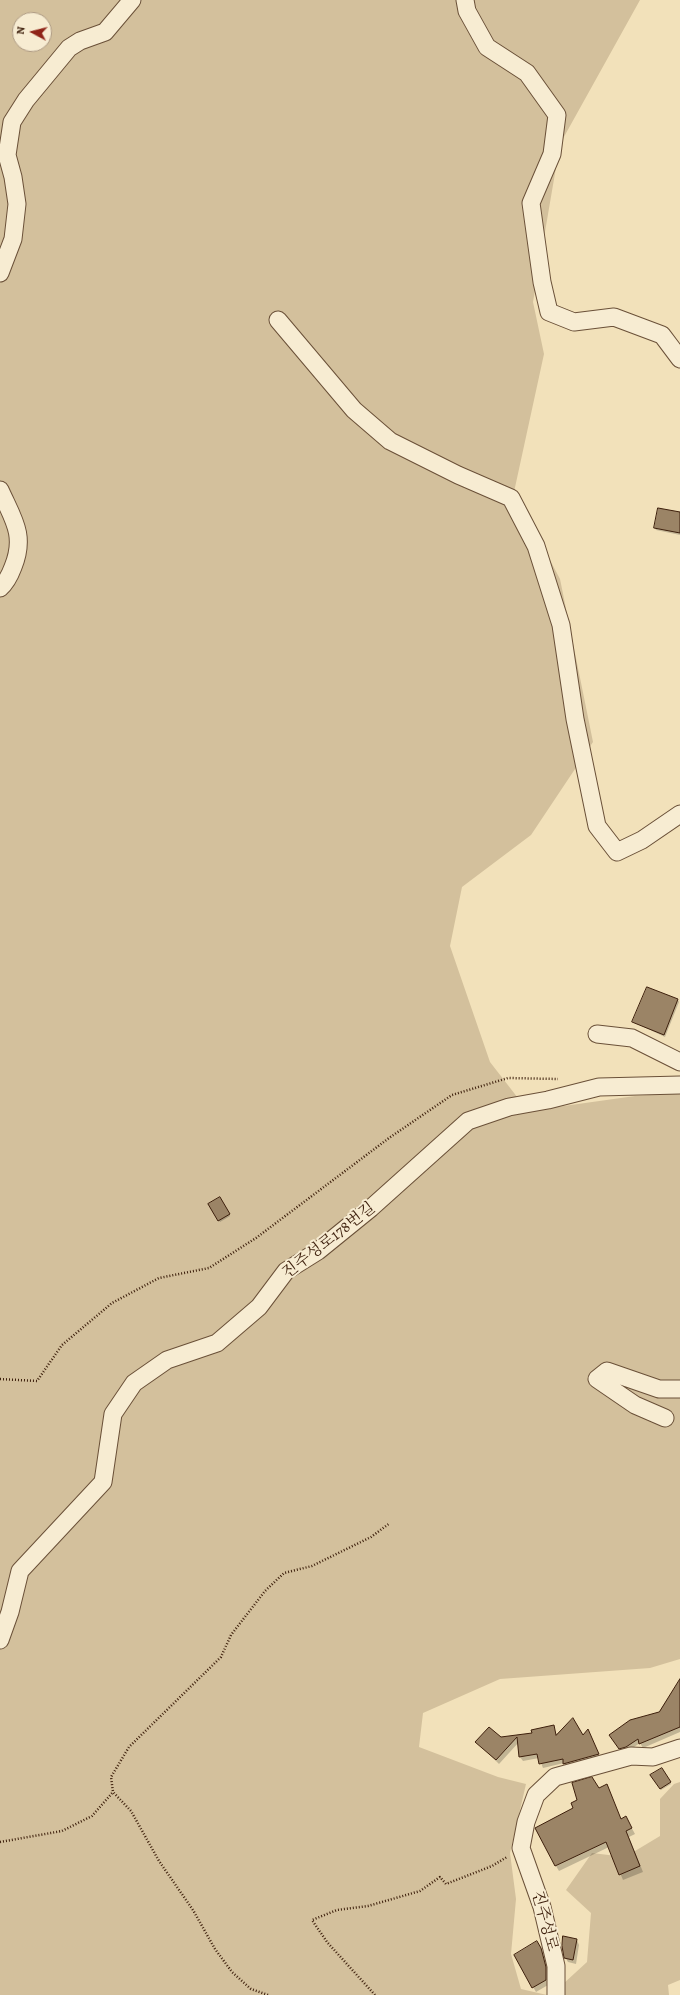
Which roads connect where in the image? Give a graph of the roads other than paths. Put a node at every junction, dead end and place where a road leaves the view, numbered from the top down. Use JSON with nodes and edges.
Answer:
{"nodes":[{"id":1,"x":132,"y":0,"type":"edge"},
{"id":2,"x":465,"y":0,"type":"edge"},
{"id":3,"x":0,"y":274,"type":"edge"},
{"id":4,"x":278,"y":320,"type":"dead end"},
{"id":5,"x":680,"y":358,"type":"edge"},
{"id":6,"x":0,"y":490,"type":"edge"},
{"id":7,"x":0,"y":588,"type":"edge"},
{"id":8,"x":680,"y":814,"type":"edge"},
{"id":9,"x":597,"y":1034,"type":"dead end"},
{"id":10,"x":680,"y":1062,"type":"edge"},
{"id":11,"x":680,"y":1085,"type":"edge"},
{"id":12,"x":680,"y":1389,"type":"edge"},
{"id":13,"x":665,"y":1418,"type":"dead end"},
{"id":14,"x":0,"y":1640,"type":"edge"},
{"id":15,"x":680,"y":1748,"type":"edge"},
{"id":16,"x":556,"y":1995,"type":"edge"}],
"edges":[{"from":1,"to":3,"type":"street"},
{"from":2,"to":5,"type":"street"},
{"from":4,"to":8,"type":"street"},
{"from":6,"to":7,"type":"street"},
{"from":9,"to":10,"type":"street"},
{"from":11,"to":14,"type":"street","name":"진주성로178번길"},
{"from":12,"to":13,"type":"street"},
{"from":15,"to":16,"type":"street","name":"진주성로"}]}
